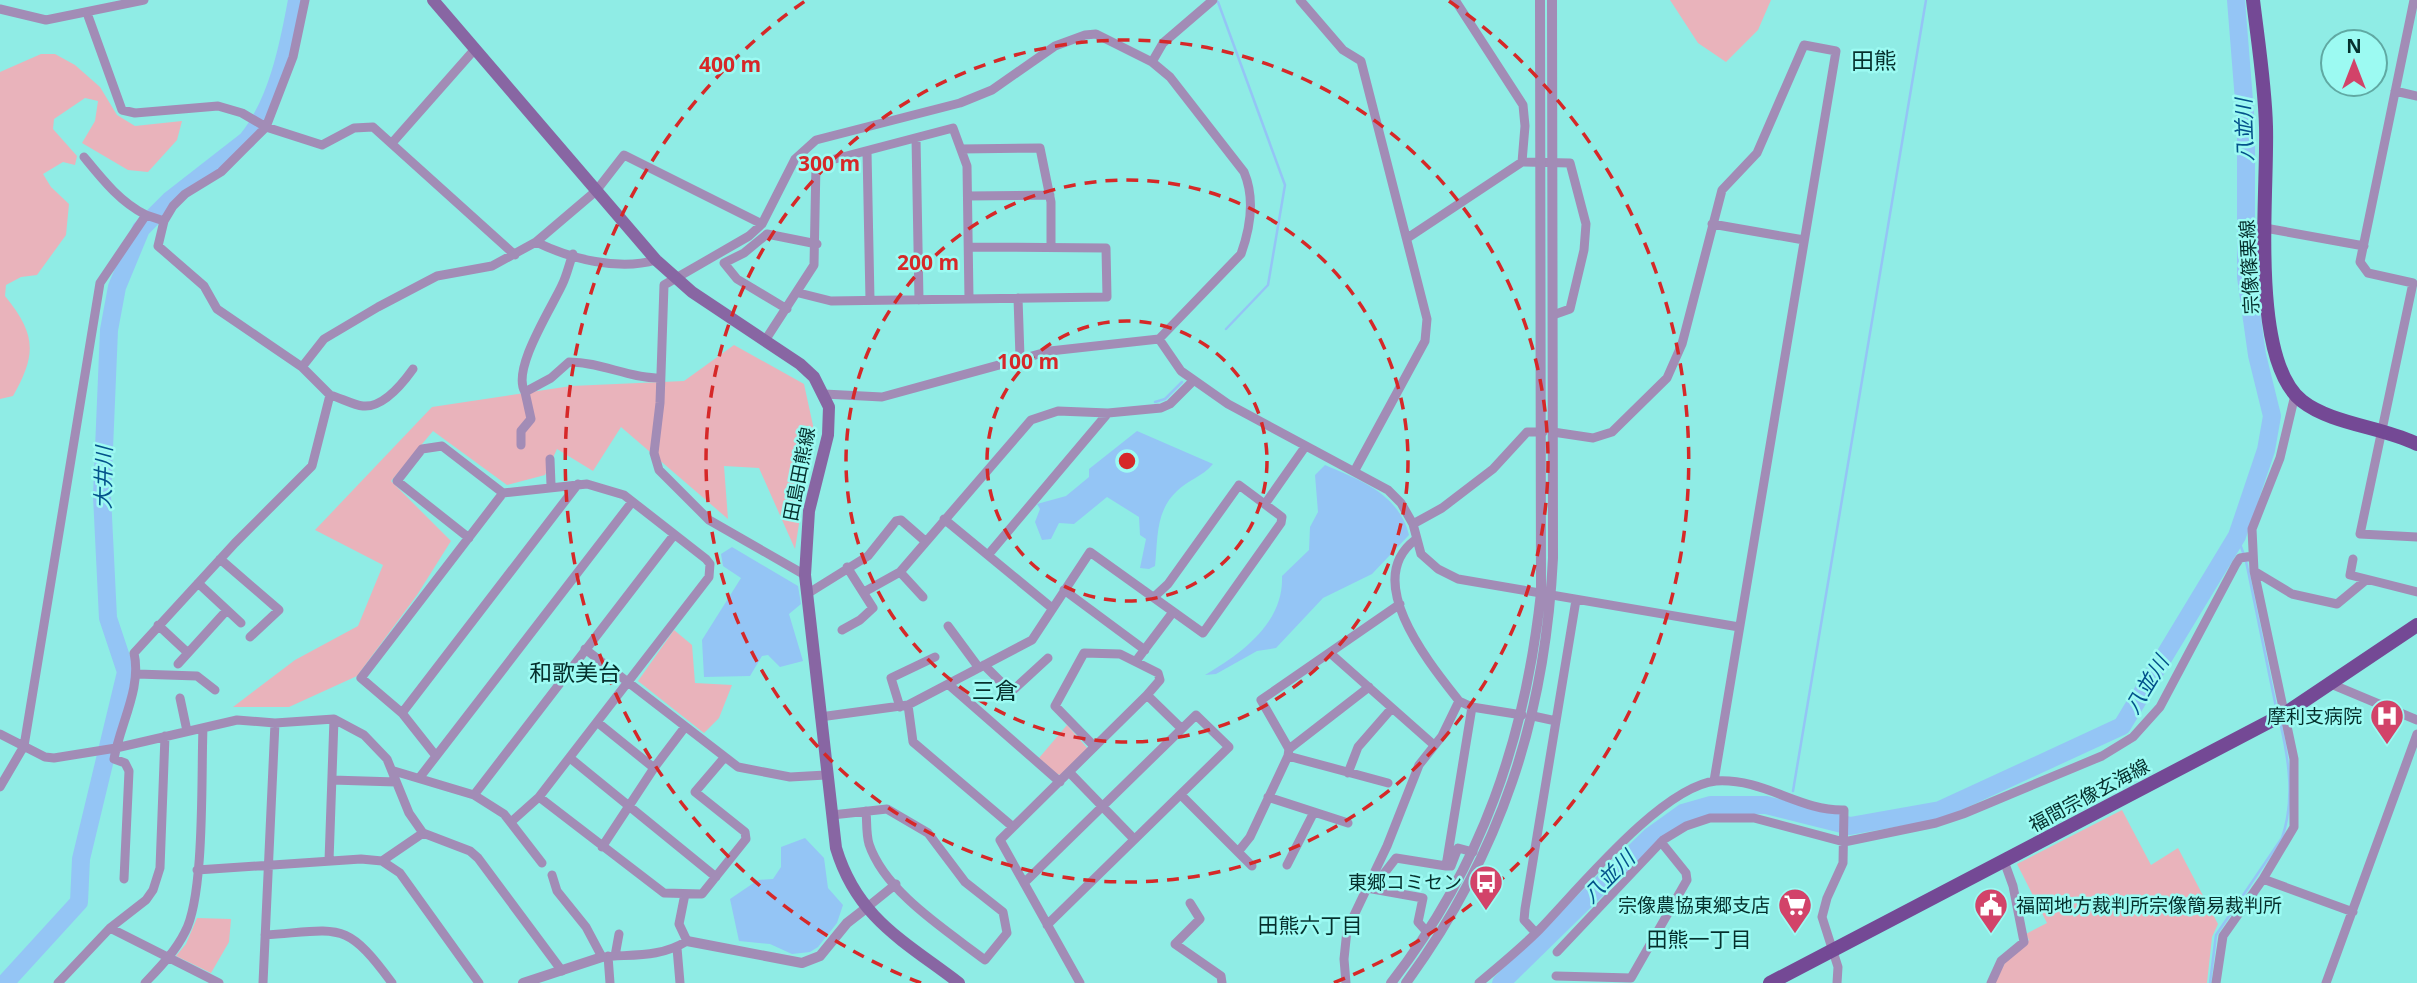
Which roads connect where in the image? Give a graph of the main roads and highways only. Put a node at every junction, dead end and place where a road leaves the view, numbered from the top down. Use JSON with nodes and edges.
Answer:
{"nodes":[{"id":1,"x":433,"y":0,"type":"edge"},
{"id":2,"x":2253,"y":0,"type":"edge"},
{"id":3,"x":2417,"y":444,"type":"edge"},
{"id":4,"x":2417,"y":625,"type":"edge"},
{"id":5,"x":958,"y":983,"type":"edge"},
{"id":6,"x":1770,"y":983,"type":"edge"}],
"edges":[{"from":1,"to":5,"type":"main road","name":"田島田熊線"},
{"from":2,"to":3,"type":"main road","name":"宗像篠栗線"},
{"from":4,"to":6,"type":"main road","name":"福間宗像玄海線"}]}
